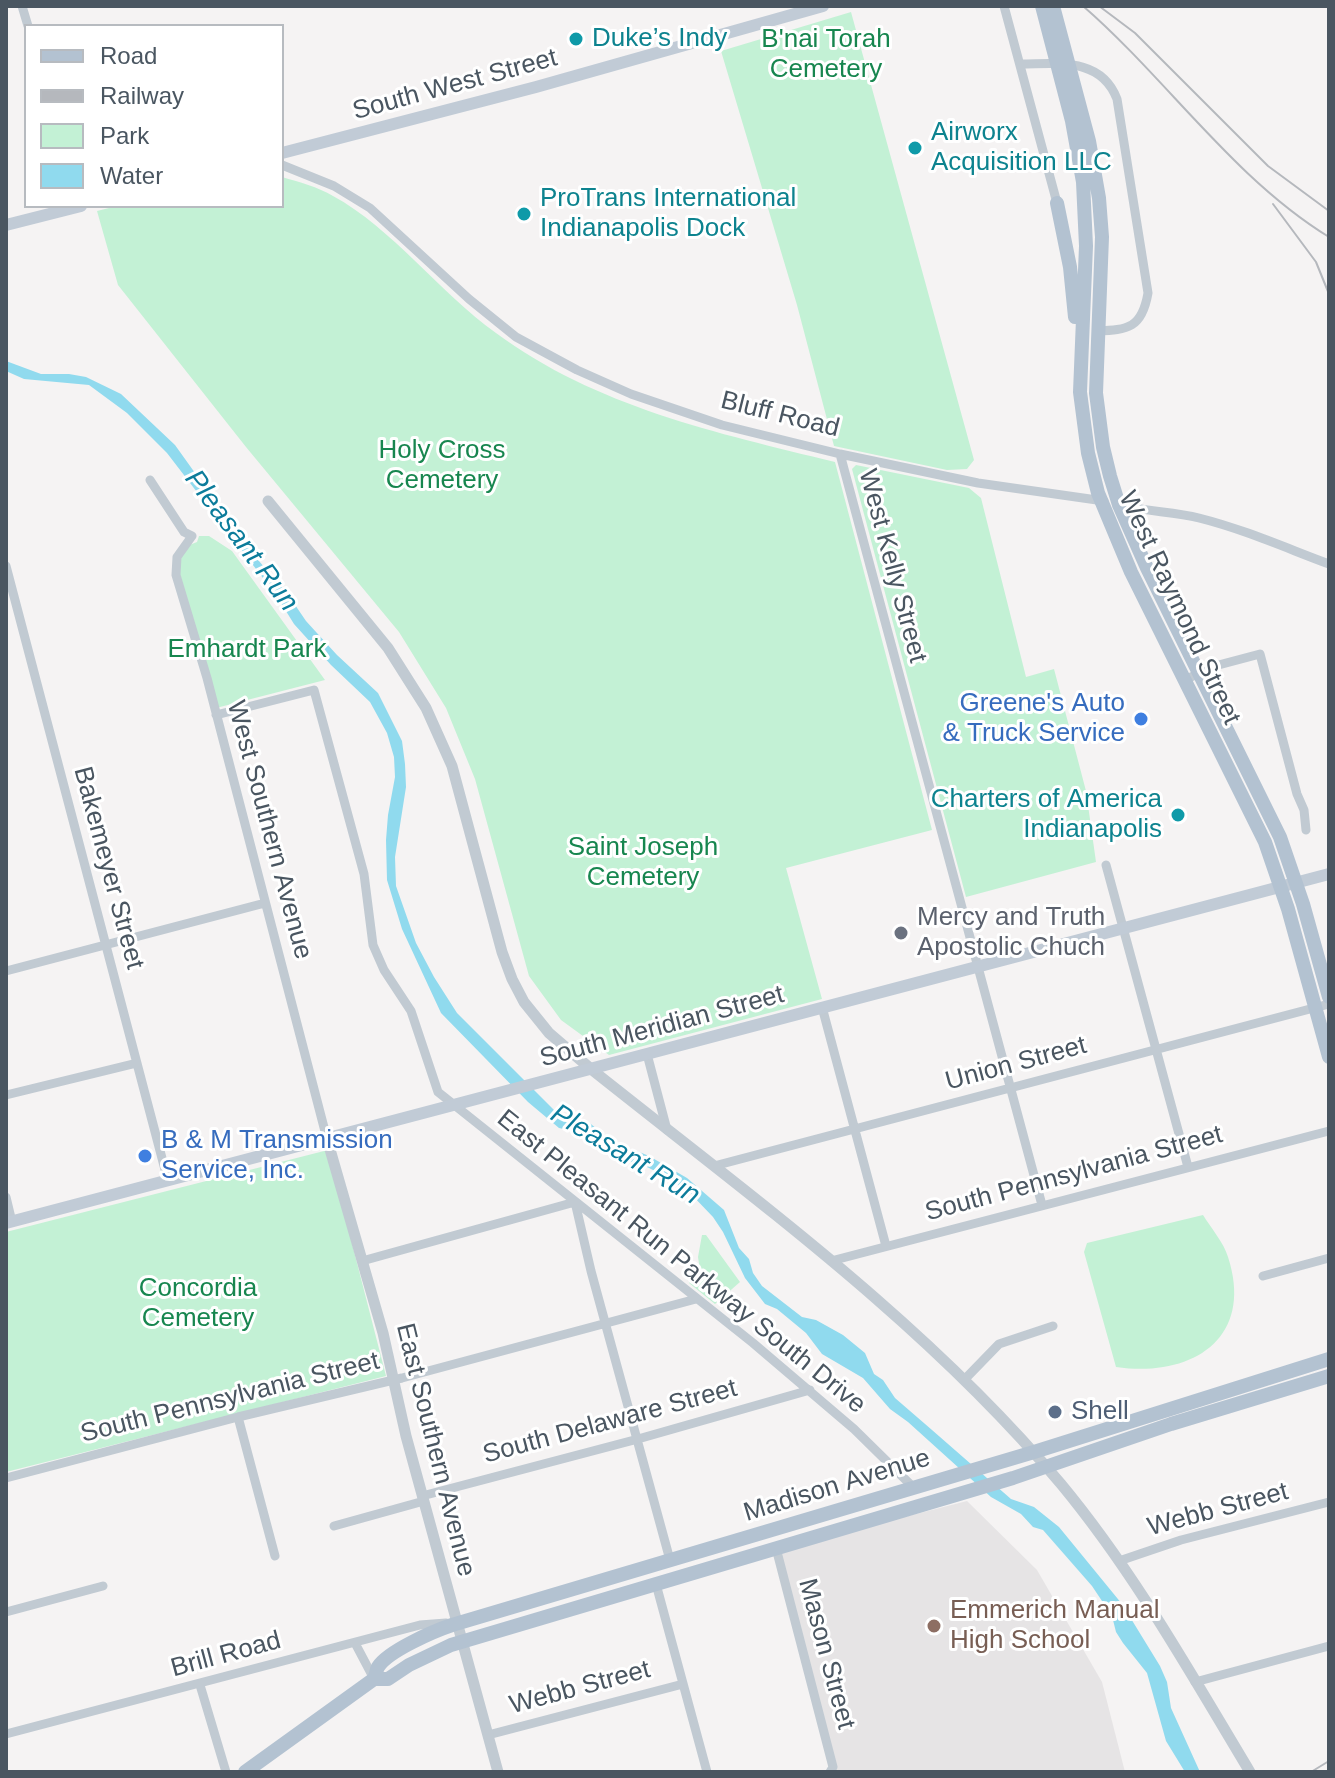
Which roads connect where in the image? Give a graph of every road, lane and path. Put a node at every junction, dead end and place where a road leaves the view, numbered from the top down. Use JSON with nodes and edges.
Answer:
{"nodes":[{"id":1,"x":823,"y":6,"type":"edge"},
{"id":2,"x":1004,"y":6,"type":"edge"},
{"id":3,"x":1042,"y":6,"type":"edge"},
{"id":4,"x":1053,"y":6,"type":"edge"},
{"id":5,"x":1021,"y":64,"type":"junction"},
{"id":6,"x":1072,"y":100,"type":"junction"},
{"id":7,"x":284,"y":152,"type":"edge"},
{"id":8,"x":284,"y":166,"type":"edge"},
{"id":9,"x":1057,"y":203,"type":"joint"},
{"id":10,"x":70,"y":208,"type":"edge"},
{"id":11,"x":6,"y":225,"type":"edge"},
{"id":12,"x":1081,"y":330,"type":"junction"},
{"id":13,"x":1097,"y":331,"type":"junction"},
{"id":14,"x":1079,"y":361,"type":"junction"},
{"id":15,"x":840,"y":454,"type":"junction"},
{"id":16,"x":150,"y":480,"type":"dead end"},
{"id":17,"x":1100,"y":500,"type":"junction"},
{"id":18,"x":268,"y":501,"type":"dead end"},
{"id":19,"x":1119,"y":505,"type":"junction"},
{"id":20,"x":1329,"y":564,"type":"edge"},
{"id":21,"x":6,"y":566,"type":"edge"},
{"id":22,"x":1192,"y":676,"type":"junction"},
{"id":23,"x":216,"y":715,"type":"junction"},
{"id":24,"x":1306,"y":830,"type":"dead end"},
{"id":25,"x":1106,"y":865,"type":"dead end"},
{"id":26,"x":1329,"y":874,"type":"edge"},
{"id":27,"x":1296,"y":883,"type":"junction"},
{"id":28,"x":1281,"y":887,"type":"junction"},
{"id":29,"x":265,"y":903,"type":"junction"},
{"id":30,"x":1123,"y":929,"type":"junction"},
{"id":31,"x":106,"y":945,"type":"junction"},
{"id":32,"x":978,"y":967,"type":"junction"},
{"id":33,"x":6,"y":971,"type":"edge"},
{"id":34,"x":1329,"y":997,"type":"edge"},
{"id":35,"x":1322,"y":1006,"type":"edge"},
{"id":36,"x":822,"y":1007,"type":"junction"},
{"id":37,"x":1156,"y":1050,"type":"junction"},
{"id":38,"x":647,"y":1054,"type":"junction"},
{"id":39,"x":1329,"y":1057,"type":"edge"},
{"id":40,"x":137,"y":1063,"type":"junction"},
{"id":41,"x":591,"y":1069,"type":"junction"},
{"id":42,"x":1010,"y":1089,"type":"junction"},
{"id":43,"x":6,"y":1095,"type":"edge"},
{"id":44,"x":453,"y":1105,"type":"junction"},
{"id":45,"x":667,"y":1130,"type":"junction"},
{"id":46,"x":855,"y":1130,"type":"junction"},
{"id":47,"x":1329,"y":1131,"type":"edge"},
{"id":48,"x":327,"y":1139,"type":"junction"},
{"id":49,"x":714,"y":1166,"type":"junction"},
{"id":50,"x":1188,"y":1167,"type":"junction"},
{"id":51,"x":168,"y":1181,"type":"junction"},
{"id":52,"x":6,"y":1197,"type":"edge"},
{"id":53,"x":575,"y":1202,"type":"junction"},
{"id":54,"x":1042,"y":1205,"type":"junction"},
{"id":55,"x":9,"y":1222,"type":"edge"},
{"id":56,"x":886,"y":1246,"type":"junction"},
{"id":57,"x":1329,"y":1258,"type":"edge"},
{"id":58,"x":362,"y":1261,"type":"junction"},
{"id":59,"x":831,"y":1261,"type":"junction"},
{"id":60,"x":1263,"y":1276,"type":"dead end"},
{"id":61,"x":696,"y":1299,"type":"junction"},
{"id":62,"x":606,"y":1324,"type":"junction"},
{"id":63,"x":1053,"y":1326,"type":"dead end"},
{"id":64,"x":1329,"y":1359,"type":"edge"},
{"id":65,"x":1329,"y":1376,"type":"edge"},
{"id":66,"x":392,"y":1379,"type":"junction"},
{"id":67,"x":965,"y":1379,"type":"junction"},
{"id":68,"x":810,"y":1390,"type":"junction"},
{"id":69,"x":238,"y":1417,"type":"junction"},
{"id":70,"x":638,"y":1439,"type":"junction"},
{"id":71,"x":1034,"y":1452,"type":"junction"},
{"id":72,"x":1045,"y":1466,"type":"junction"},
{"id":73,"x":6,"y":1478,"type":"edge"},
{"id":74,"x":914,"y":1488,"type":"junction"},
{"id":75,"x":423,"y":1498,"type":"junction"},
{"id":76,"x":1329,"y":1502,"type":"edge"},
{"id":77,"x":334,"y":1526,"type":"dead end"},
{"id":78,"x":776,"y":1548,"type":"junction"},
{"id":79,"x":275,"y":1556,"type":"dead end"},
{"id":80,"x":670,"y":1560,"type":"junction"},
{"id":81,"x":1119,"y":1561,"type":"junction"},
{"id":82,"x":656,"y":1584,"type":"junction"},
{"id":83,"x":103,"y":1586,"type":"dead end"},
{"id":84,"x":6,"y":1612,"type":"edge"},
{"id":85,"x":457,"y":1623,"type":"junction"},
{"id":86,"x":463,"y":1641,"type":"junction"},
{"id":87,"x":355,"y":1643,"type":"junction"},
{"id":88,"x":1329,"y":1646,"type":"edge"},
{"id":89,"x":374,"y":1679,"type":"junction"},
{"id":90,"x":1195,"y":1682,"type":"junction"},
{"id":91,"x":683,"y":1684,"type":"junction"},
{"id":92,"x":200,"y":1685,"type":"junction"},
{"id":93,"x":6,"y":1734,"type":"edge"},
{"id":94,"x":488,"y":1735,"type":"junction"},
{"id":95,"x":831,"y":1771,"type":"edge"},
{"id":96,"x":226,"y":1772,"type":"edge"},
{"id":97,"x":245,"y":1772,"type":"edge"},
{"id":98,"x":498,"y":1772,"type":"edge"},
{"id":99,"x":707,"y":1772,"type":"edge"},
{"id":100,"x":1250,"y":1772,"type":"edge"}],
"edges":[{"from":1,"to":7,"type":"main road","name":"South West Street"},
{"from":2,"to":5,"type":"street"},
{"from":3,"to":6,"type":"main road","name":"West Raymond Street"},
{"from":4,"to":6,"type":"main road","name":"West Raymond Street"},
{"from":5,"to":9,"type":"street"},
{"from":5,"to":13,"type":"street"},
{"from":6,"to":12,"type":"main road","name":"West Raymond Street"},
{"from":6,"to":13,"type":"main road","name":"West Raymond Street"},
{"from":8,"to":15,"type":"street","name":"Bluff Road"},
{"from":9,"to":14,"type":"main road"},
{"from":10,"to":11,"type":"main road"},
{"from":12,"to":13,"type":"street"},
{"from":12,"to":14,"type":"main road","name":"West Raymond Street"},
{"from":13,"to":19,"type":"main road","name":"West Raymond Street"},
{"from":14,"to":17,"type":"main road","name":"West Raymond Street"},
{"from":15,"to":17,"type":"street","name":"Bluff Road"},
{"from":15,"to":32,"type":"street","name":"West Kelly Street"},
{"from":16,"to":23,"type":"street","name":"West Southern Avenue"},
{"from":17,"to":19,"type":"street","name":"Bluff Road"},
{"from":17,"to":22,"type":"main road","name":"West Raymond Street"},
{"from":18,"to":41,"type":"street"},
{"from":19,"to":20,"type":"street","name":"Bluff Road"},
{"from":19,"to":22,"type":"main road","name":"West Raymond Street"},
{"from":21,"to":31,"type":"street","name":"Bakemeyer Street"},
{"from":22,"to":24,"type":"street"},
{"from":22,"to":27,"type":"main road","name":"West Raymond Street"},
{"from":22,"to":28,"type":"main road","name":"West Raymond Street"},
{"from":23,"to":29,"type":"street","name":"West Southern Avenue"},
{"from":23,"to":44,"type":"street","name":"East Pleasant Run Parkway South Drive"},
{"from":25,"to":30,"type":"street"},
{"from":26,"to":27,"type":"main road","name":"South Meridian Street"},
{"from":27,"to":28,"type":"main road","name":"South Meridian Street"},
{"from":27,"to":34,"type":"main road","name":"West Raymond Street"},
{"from":28,"to":30,"type":"main road","name":"South Meridian Street"},
{"from":28,"to":35,"type":"main road","name":"West Raymond Street"},
{"from":29,"to":31,"type":"street"},
{"from":29,"to":48,"type":"street","name":"West Southern Avenue"},
{"from":30,"to":32,"type":"main road","name":"South Meridian Street"},
{"from":30,"to":37,"type":"street"},
{"from":31,"to":33,"type":"street"},
{"from":31,"to":40,"type":"street","name":"Bakemeyer Street"},
{"from":32,"to":36,"type":"main road","name":"South Meridian Street"},
{"from":32,"to":42,"type":"street","name":"West Kelly Street"},
{"from":35,"to":37,"type":"street","name":"Union Street"},
{"from":35,"to":39,"type":"main road","name":"West Raymond Street"},
{"from":36,"to":38,"type":"main road","name":"South Meridian Street"},
{"from":36,"to":46,"type":"street"},
{"from":37,"to":42,"type":"street","name":"Union Street"},
{"from":37,"to":50,"type":"street"},
{"from":38,"to":41,"type":"main road","name":"South Meridian Street"},
{"from":38,"to":45,"type":"street"},
{"from":40,"to":43,"type":"street"},
{"from":40,"to":51,"type":"street","name":"Bakemeyer Street"},
{"from":41,"to":44,"type":"main road","name":"South Meridian Street"},
{"from":41,"to":45,"type":"street"},
{"from":42,"to":46,"type":"street","name":"Union Street"},
{"from":42,"to":54,"type":"street","name":"West Kelly Street"},
{"from":44,"to":48,"type":"main road","name":"South Meridian Street"},
{"from":44,"to":53,"type":"street","name":"East Pleasant Run Parkway South Drive"},
{"from":45,"to":49,"type":"street"},
{"from":46,"to":49,"type":"street","name":"Union Street"},
{"from":46,"to":56,"type":"street"},
{"from":47,"to":50,"type":"street","name":"South Pennsylvania Street"},
{"from":48,"to":51,"type":"main road","name":"South Meridian Street"},
{"from":48,"to":58,"type":"street","name":"East Southern Avenue"},
{"from":49,"to":59,"type":"street"},
{"from":50,"to":54,"type":"street","name":"South Pennsylvania Street"},
{"from":51,"to":55,"type":"main road","name":"South Meridian Street"},
{"from":52,"to":55,"type":"street"},
{"from":53,"to":58,"type":"street"},
{"from":53,"to":61,"type":"street","name":"East Pleasant Run Parkway South Drive"},
{"from":53,"to":62,"type":"street"},
{"from":54,"to":56,"type":"street","name":"South Pennsylvania Street"},
{"from":56,"to":59,"type":"street","name":"South Pennsylvania Street"},
{"from":57,"to":60,"type":"street"},
{"from":58,"to":66,"type":"street","name":"East Southern Avenue"},
{"from":59,"to":67,"type":"street"},
{"from":61,"to":62,"type":"street","name":"South Pennsylvania Street"},
{"from":61,"to":68,"type":"street","name":"East Pleasant Run Parkway South Drive"},
{"from":62,"to":66,"type":"street","name":"South Pennsylvania Street"},
{"from":62,"to":70,"type":"street"},
{"from":63,"to":67,"type":"street"},
{"from":64,"to":71,"type":"main road","name":"Madison Avenue"},
{"from":65,"to":72,"type":"main road","name":"Madison Avenue"},
{"from":66,"to":69,"type":"street","name":"South Pennsylvania Street"},
{"from":66,"to":75,"type":"street","name":"East Southern Avenue"},
{"from":67,"to":71,"type":"street"},
{"from":68,"to":70,"type":"street","name":"South Delaware Street"},
{"from":68,"to":74,"type":"street","name":"East Pleasant Run Parkway South Drive"},
{"from":69,"to":73,"type":"street","name":"South Pennsylvania Street"},
{"from":69,"to":79,"type":"street"},
{"from":70,"to":75,"type":"street","name":"South Delaware Street"},
{"from":70,"to":80,"type":"street"},
{"from":71,"to":72,"type":"street"},
{"from":71,"to":74,"type":"main road","name":"Madison Avenue"},
{"from":72,"to":78,"type":"main road","name":"Madison Avenue"},
{"from":72,"to":81,"type":"street"},
{"from":74,"to":80,"type":"main road","name":"Madison Avenue"},
{"from":75,"to":77,"type":"street","name":"South Delaware Street"},
{"from":75,"to":85,"type":"street","name":"East Southern Avenue"},
{"from":76,"to":81,"type":"street","name":"Webb Street"},
{"from":78,"to":82,"type":"main road","name":"Madison Avenue"},
{"from":78,"to":95,"type":"street","name":"Mason Street"},
{"from":80,"to":85,"type":"main road","name":"Madison Avenue"},
{"from":81,"to":90,"type":"street"},
{"from":82,"to":86,"type":"main road","name":"Madison Avenue"},
{"from":82,"to":91,"type":"street"},
{"from":83,"to":84,"type":"street"},
{"from":85,"to":86,"type":"street","name":"East Southern Avenue"},
{"from":85,"to":87,"type":"street","name":"Brill Road"},
{"from":85,"to":89,"type":"main road","name":"Madison Avenue"},
{"from":86,"to":89,"type":"main road","name":"Madison Avenue"},
{"from":86,"to":94,"type":"street","name":"East Southern Avenue"},
{"from":87,"to":89,"type":"street"},
{"from":87,"to":92,"type":"street","name":"Brill Road"},
{"from":88,"to":90,"type":"street"},
{"from":89,"to":97,"type":"main road","name":"Madison Avenue"},
{"from":90,"to":100,"type":"street"},
{"from":91,"to":94,"type":"street","name":"Webb Street"},
{"from":91,"to":99,"type":"street"},
{"from":92,"to":93,"type":"street","name":"Brill Road"},
{"from":92,"to":96,"type":"street"},
{"from":94,"to":98,"type":"street","name":"East Southern Avenue"}]}
